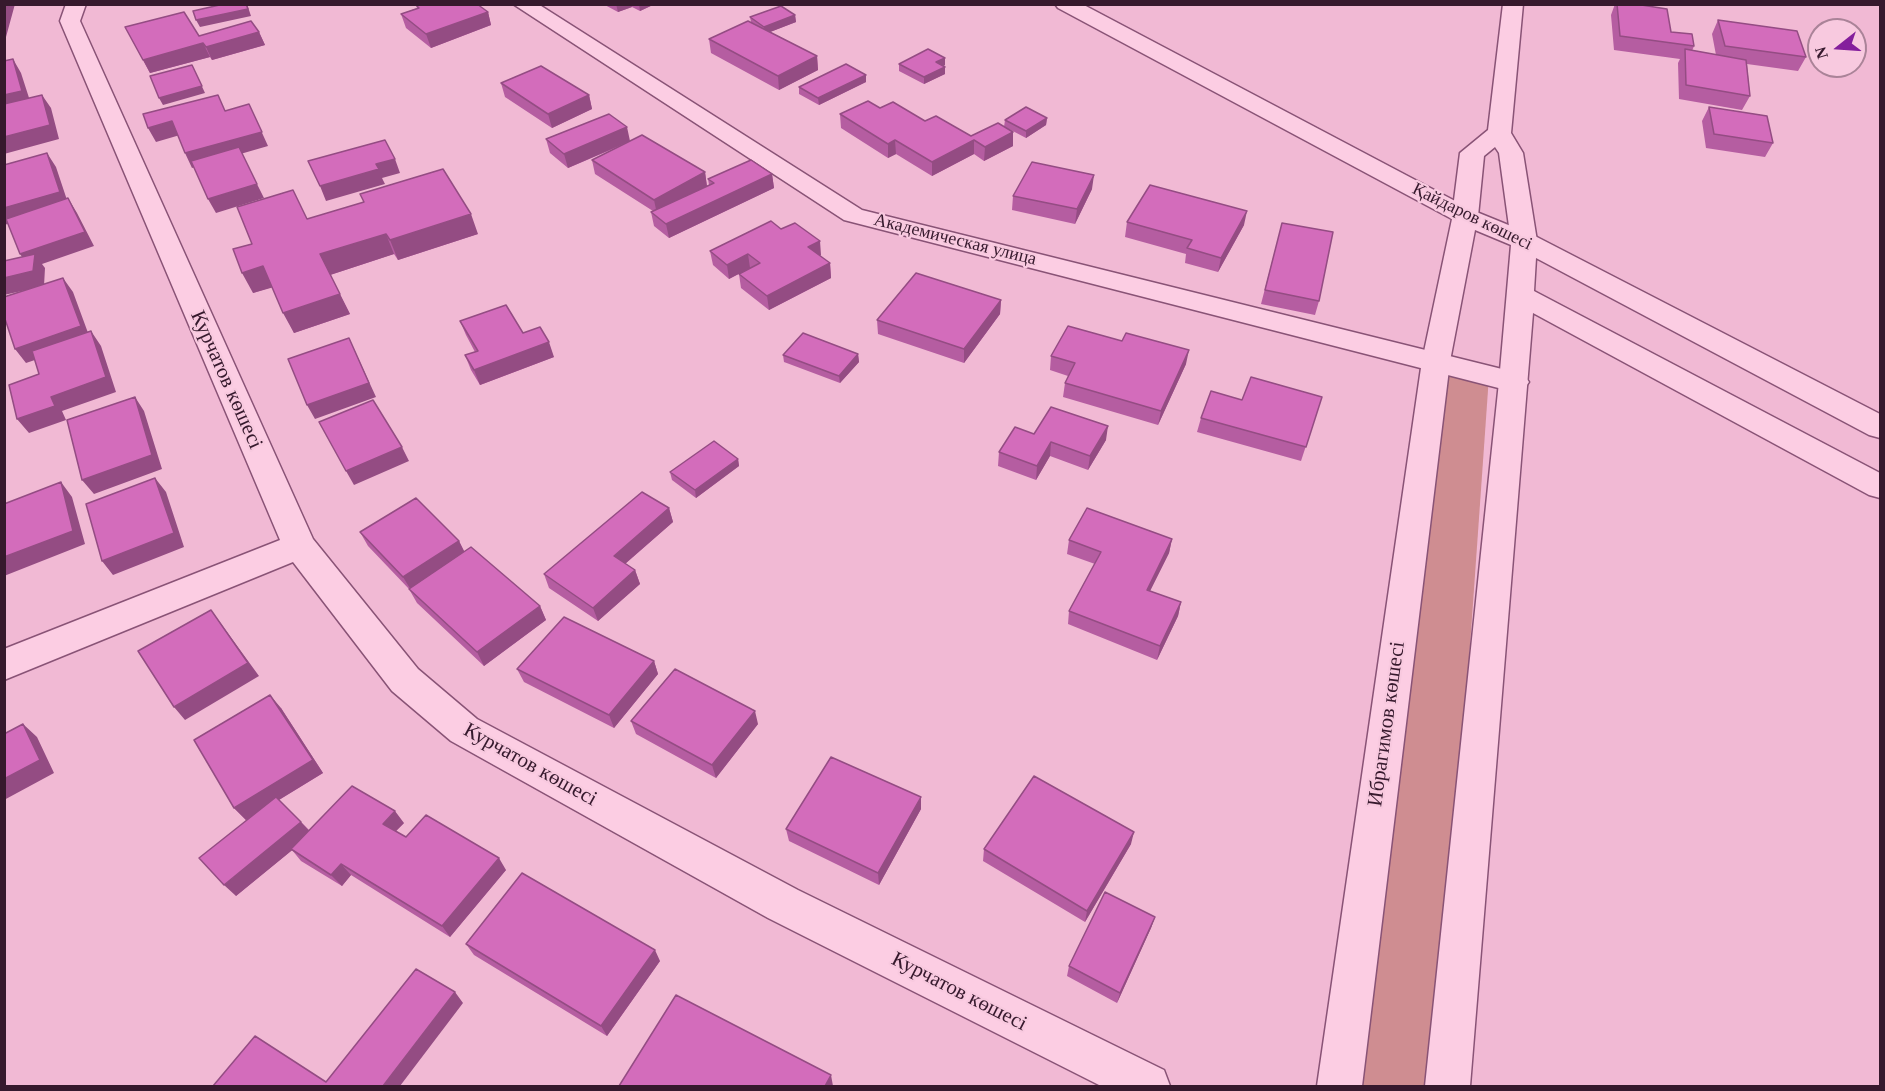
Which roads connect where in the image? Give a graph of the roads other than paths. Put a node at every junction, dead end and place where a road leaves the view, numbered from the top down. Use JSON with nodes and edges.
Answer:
{"nodes":[{"id":1,"x":76,"y":4,"type":"edge"},
{"id":2,"x":523,"y":4,"type":"edge"},
{"id":3,"x":1065,"y":4,"type":"edge"},
{"id":4,"x":1513,"y":4,"type":"edge"},
{"id":5,"x":1498,"y":133,"type":"junction"},
{"id":6,"x":1465,"y":216,"type":"junction"},
{"id":7,"x":1524,"y":242,"type":"junction"},
{"id":8,"x":1521,"y":295,"type":"junction"},
{"id":9,"x":1436,"y":361,"type":"junction"},
{"id":10,"x":1514,"y":382,"type":"junction"},
{"id":11,"x":1881,"y":427,"type":"edge"},
{"id":12,"x":1881,"y":487,"type":"edge"},
{"id":13,"x":299,"y":546,"type":"junction"},
{"id":14,"x":4,"y":665,"type":"edge"},
{"id":15,"x":1148,"y":1086,"type":"edge"},
{"id":16,"x":1339,"y":1086,"type":"edge"},
{"id":17,"x":1448,"y":1086,"type":"edge"}],
"edges":[{"from":1,"to":13,"type":"street","name":"Курчатов көшесі"},
{"from":2,"to":9,"type":"street","name":"Академическая улица"},
{"from":3,"to":6,"type":"street","name":"Қайдаров көшесі"},
{"from":4,"to":5,"type":"street"},
{"from":5,"to":6,"type":"street","name":"Ибрагимов көшесі"},
{"from":5,"to":7,"type":"street"},
{"from":6,"to":7,"type":"street","name":"Қайдаров көшесі"},
{"from":6,"to":9,"type":"street","name":"Ибрагимов көшесі"},
{"from":7,"to":8,"type":"street"},
{"from":7,"to":11,"type":"street","name":"Қайдаров көшесі"},
{"from":8,"to":10,"type":"street"},
{"from":8,"to":12,"type":"street"},
{"from":9,"to":10,"type":"street"},
{"from":9,"to":16,"type":"street","name":"Ибрагимов көшесі"},
{"from":10,"to":17,"type":"street"},
{"from":13,"to":14,"type":"street"},
{"from":13,"to":15,"type":"street","name":"Курчатов көшесі"}]}
